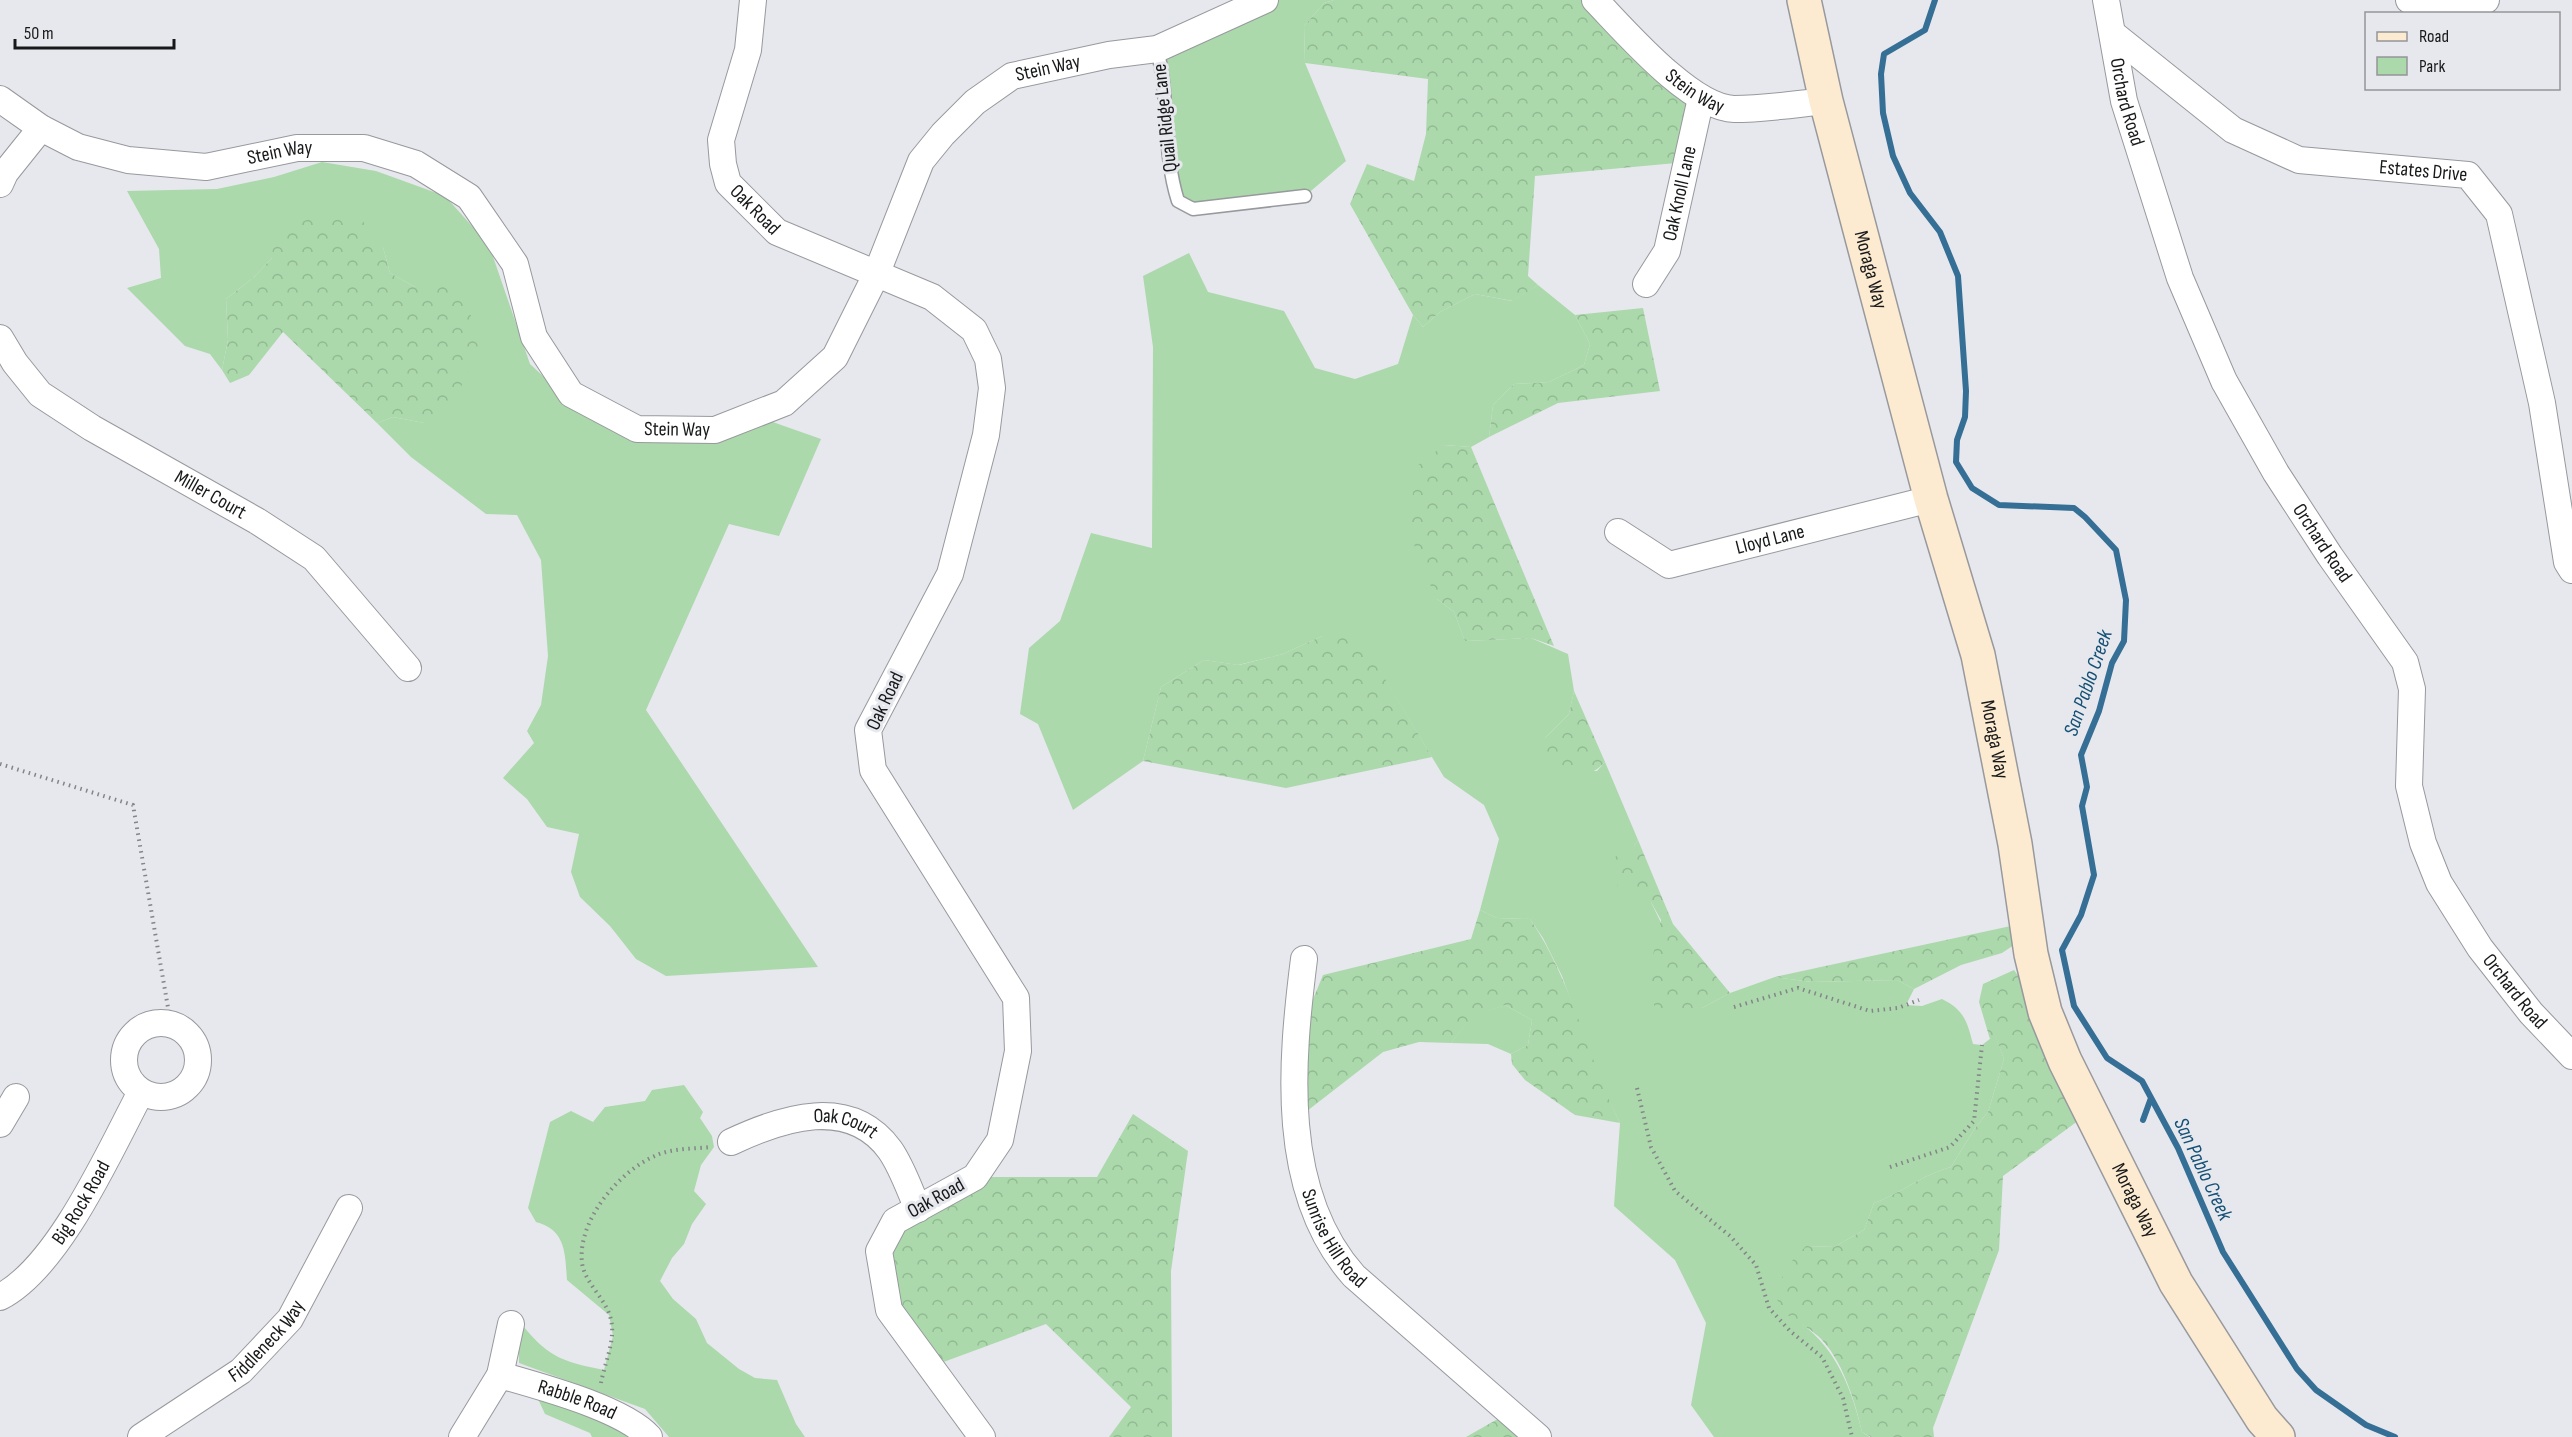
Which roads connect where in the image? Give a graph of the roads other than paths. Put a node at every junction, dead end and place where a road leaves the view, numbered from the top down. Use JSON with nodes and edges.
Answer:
{"nodes":[{"id":1,"x":753,"y":0,"type":"edge"},
{"id":2,"x":1265,"y":0,"type":"edge"},
{"id":3,"x":1595,"y":0,"type":"edge"},
{"id":4,"x":1804,"y":0,"type":"edge"},
{"id":5,"x":2106,"y":0,"type":"edge"},
{"id":6,"x":2409,"y":0,"type":"edge"},
{"id":7,"x":2486,"y":0,"type":"edge"},
{"id":8,"x":2113,"y":34,"type":"junction"},
{"id":9,"x":1157,"y":49,"type":"junction"},
{"id":10,"x":1701,"y":98,"type":"junction"},
{"id":11,"x":0,"y":99,"type":"edge"},
{"id":12,"x":1826,"y":101,"type":"junction"},
{"id":13,"x":41,"y":128,"type":"junction"},
{"id":14,"x":0,"y":184,"type":"edge"},
{"id":15,"x":1305,"y":196,"type":"dead end"},
{"id":16,"x":876,"y":275,"type":"junction"},
{"id":17,"x":1646,"y":284,"type":"dead end"},
{"id":18,"x":0,"y":338,"type":"edge"},
{"id":19,"x":1931,"y":499,"type":"junction"},
{"id":20,"x":1618,"y":532,"type":"dead end"},
{"id":21,"x":2572,"y":570,"type":"edge"},
{"id":22,"x":408,"y":668,"type":"dead end"},
{"id":23,"x":1304,"y":959,"type":"dead end"},
{"id":24,"x":2572,"y":1056,"type":"edge"},
{"id":25,"x":141,"y":1092,"type":"junction"},
{"id":26,"x":16,"y":1097,"type":"dead end"},
{"id":27,"x":0,"y":1124,"type":"edge"},
{"id":28,"x":731,"y":1142,"type":"road end"},
{"id":29,"x":349,"y":1208,"type":"dead end"},
{"id":30,"x":918,"y":1209,"type":"junction"},
{"id":31,"x":0,"y":1297,"type":"edge"},
{"id":32,"x":511,"y":1324,"type":"dead end"},
{"id":33,"x":500,"y":1375,"type":"junction"},
{"id":34,"x":141,"y":1437,"type":"edge"},
{"id":35,"x":462,"y":1437,"type":"edge"},
{"id":36,"x":649,"y":1437,"type":"edge"},
{"id":37,"x":982,"y":1437,"type":"edge"},
{"id":38,"x":1538,"y":1437,"type":"edge"},
{"id":39,"x":2278,"y":1437,"type":"edge"}],
"edges":[{"from":1,"to":16,"type":"street","name":"Oak Road"},
{"from":2,"to":9,"type":"street","name":"Stein Way"},
{"from":3,"to":10,"type":"street","name":"Stein Way"},
{"from":4,"to":12,"type":"main road","name":"Moraga Way"},
{"from":5,"to":8,"type":"street","name":"Orchard Road"},
{"from":6,"to":7,"type":"street"},
{"from":8,"to":21,"type":"street","name":"Estates Drive"},
{"from":8,"to":24,"type":"street","name":"Orchard Road"},
{"from":9,"to":15,"type":"lane","name":"Quail Ridge Lane"},
{"from":9,"to":16,"type":"street","name":"Stein Way"},
{"from":10,"to":12,"type":"street","name":"Stein Way"},
{"from":10,"to":17,"type":"street","name":"Oak Knoll Lane"},
{"from":11,"to":13,"type":"street","name":"Stein Way"},
{"from":12,"to":19,"type":"main road","name":"Moraga Way"},
{"from":13,"to":14,"type":"street"},
{"from":13,"to":16,"type":"street","name":"Stein Way"},
{"from":16,"to":30,"type":"street","name":"Oak Road"},
{"from":18,"to":22,"type":"street","name":"Miller Court"},
{"from":19,"to":20,"type":"street","name":"Lloyd Lane"},
{"from":19,"to":39,"type":"main road","name":"Moraga Way"},
{"from":23,"to":38,"type":"street","name":"Sunrise Hill Road"},
{"from":25,"to":25,"type":"street"},
{"from":25,"to":31,"type":"street","name":"Big Rock Road"},
{"from":26,"to":27,"type":"street"},
{"from":28,"to":30,"type":"street","name":"Oak Court"},
{"from":29,"to":34,"type":"street","name":"Fiddleneck Way"},
{"from":30,"to":37,"type":"street","name":"Oak Road"},
{"from":32,"to":33,"type":"street"},
{"from":33,"to":35,"type":"street"},
{"from":33,"to":36,"type":"street","name":"Rabble Road"}]}
